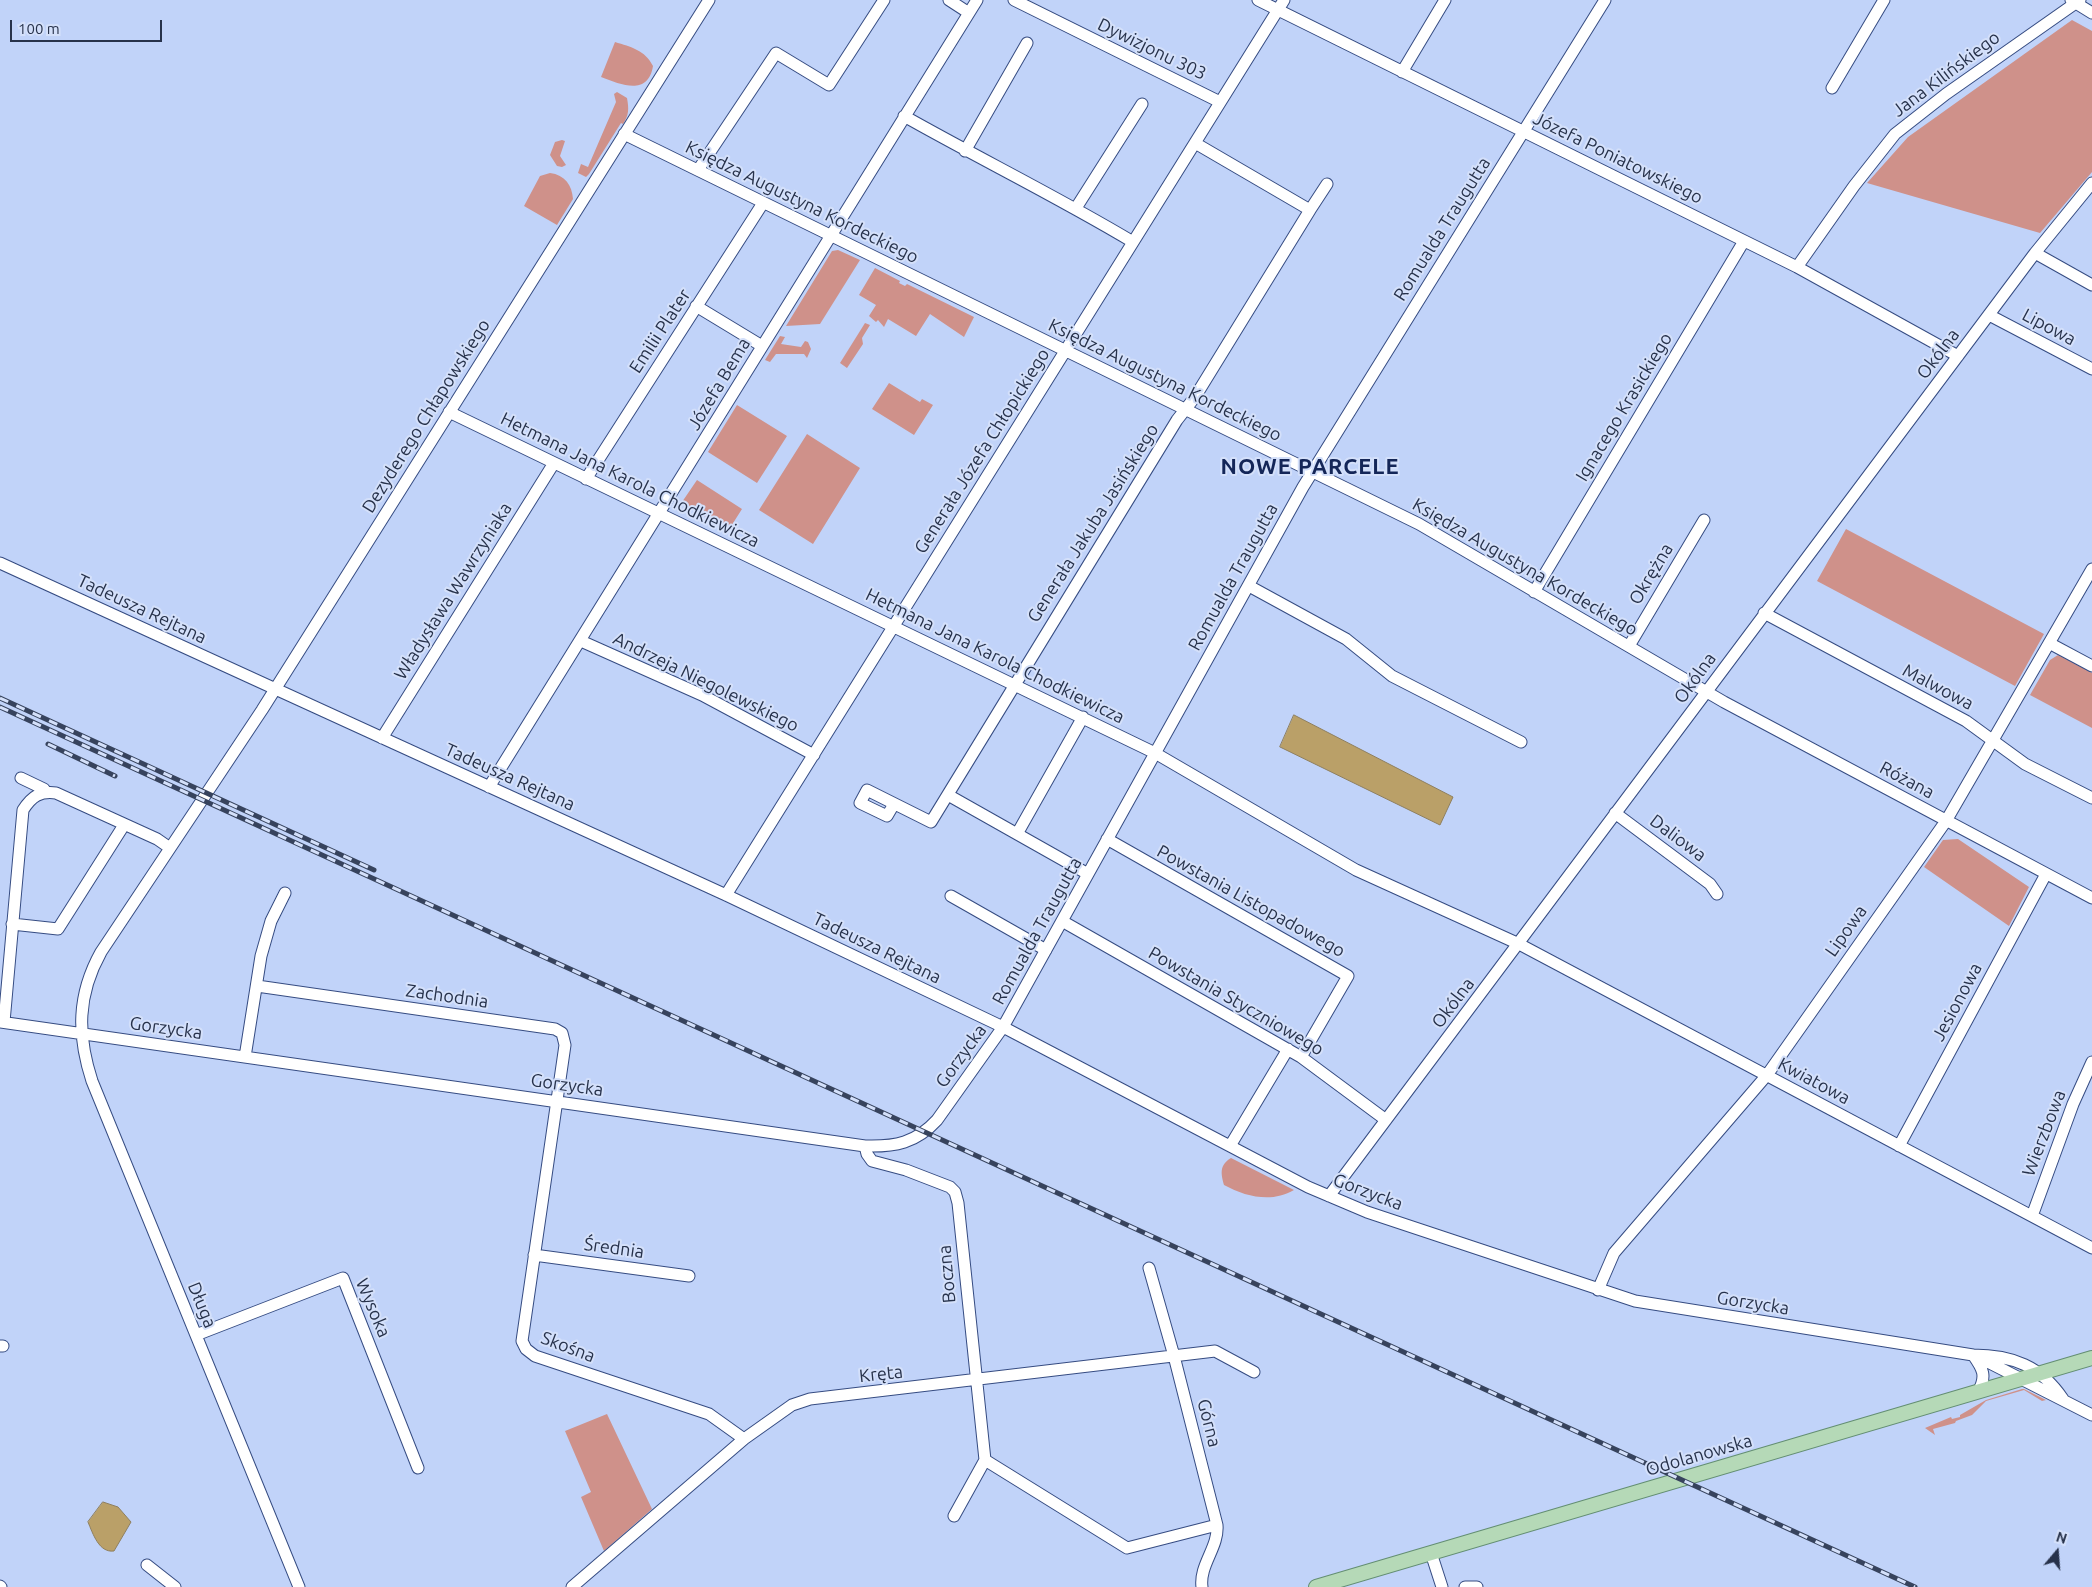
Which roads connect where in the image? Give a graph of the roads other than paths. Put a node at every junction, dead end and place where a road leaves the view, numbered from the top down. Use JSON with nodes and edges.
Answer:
{"nodes":[{"id":1,"x":709,"y":0,"type":"edge"},
{"id":2,"x":884,"y":0,"type":"edge"},
{"id":3,"x":949,"y":0,"type":"edge"},
{"id":4,"x":977,"y":0,"type":"edge"},
{"id":5,"x":1014,"y":0,"type":"edge"},
{"id":6,"x":1258,"y":0,"type":"edge"},
{"id":7,"x":1284,"y":0,"type":"edge"},
{"id":8,"x":1445,"y":0,"type":"edge"},
{"id":9,"x":1604,"y":0,"type":"edge"},
{"id":10,"x":1884,"y":0,"type":"edge"},
{"id":11,"x":2075,"y":1,"type":"edge"},
{"id":12,"x":1278,"y":10,"type":"junction"},
{"id":13,"x":2092,"y":12,"type":"edge"},
{"id":14,"x":969,"y":13,"type":"junction"},
{"id":15,"x":1027,"y":43,"type":"dead end"},
{"id":16,"x":1402,"y":72,"type":"junction"},
{"id":17,"x":1832,"y":88,"type":"dead end"},
{"id":18,"x":1220,"y":102,"type":"junction"},
{"id":19,"x":1142,"y":104,"type":"dead end"},
{"id":20,"x":904,"y":116,"type":"junction"},
{"id":21,"x":1523,"y":131,"type":"junction"},
{"id":22,"x":624,"y":134,"type":"junction"},
{"id":23,"x":1195,"y":142,"type":"junction"},
{"id":24,"x":965,"y":151,"type":"junction"},
{"id":25,"x":698,"y":170,"type":"junction"},
{"id":26,"x":2092,"y":183,"type":"edge"},
{"id":27,"x":1327,"y":184,"type":"dead end"},
{"id":28,"x":763,"y":203,"type":"junction"},
{"id":29,"x":1076,"y":208,"type":"junction"},
{"id":30,"x":1310,"y":210,"type":"junction"},
{"id":31,"x":831,"y":235,"type":"junction"},
{"id":32,"x":1744,"y":241,"type":"junction"},
{"id":33,"x":1133,"y":242,"type":"junction"},
{"id":34,"x":2035,"y":253,"type":"junction"},
{"id":35,"x":1797,"y":267,"type":"junction"},
{"id":36,"x":2092,"y":286,"type":"edge"},
{"id":37,"x":696,"y":306,"type":"junction"},
{"id":38,"x":1989,"y":314,"type":"junction"},
{"id":39,"x":762,"y":346,"type":"junction"},
{"id":40,"x":1065,"y":351,"type":"junction"},
{"id":41,"x":1958,"y":356,"type":"junction"},
{"id":42,"x":2092,"y":369,"type":"edge"},
{"id":43,"x":1185,"y":410,"type":"junction"},
{"id":44,"x":449,"y":412,"type":"junction"},
{"id":45,"x":554,"y":463,"type":"junction"},
{"id":46,"x":1312,"y":472,"type":"junction"},
{"id":47,"x":586,"y":479,"type":"junction"},
{"id":48,"x":660,"y":514,"type":"junction"},
{"id":49,"x":1704,"y":520,"type":"dead end"},
{"id":50,"x":0,"y":564,"type":"edge"},
{"id":51,"x":2092,"y":569,"type":"edge"},
{"id":52,"x":1249,"y":586,"type":"junction"},
{"id":53,"x":1534,"y":592,"type":"junction"},
{"id":54,"x":1764,"y":613,"type":"junction"},
{"id":55,"x":894,"y":627,"type":"junction"},
{"id":56,"x":581,"y":641,"type":"junction"},
{"id":57,"x":2049,"y":643,"type":"junction"},
{"id":58,"x":1629,"y":646,"type":"junction"},
{"id":59,"x":2092,"y":666,"type":"edge"},
{"id":60,"x":1014,"y":685,"type":"junction"},
{"id":61,"x":274,"y":689,"type":"junction"},
{"id":62,"x":1706,"y":692,"type":"junction"},
{"id":63,"x":1083,"y":717,"type":"junction"},
{"id":64,"x":382,"y":738,"type":"junction"},
{"id":65,"x":1994,"y":740,"type":"junction"},
{"id":66,"x":1521,"y":742,"type":"dead end"},
{"id":67,"x":1155,"y":753,"type":"junction"},
{"id":68,"x":814,"y":756,"type":"junction"},
{"id":69,"x":21,"y":778,"type":"dead end"},
{"id":70,"x":489,"y":787,"type":"junction"},
{"id":71,"x":46,"y":792,"type":"junction"},
{"id":72,"x":948,"y":795,"type":"junction"},
{"id":73,"x":2092,"y":798,"type":"edge"},
{"id":74,"x":894,"y":804,"type":"dead end"},
{"id":75,"x":1615,"y":813,"type":"junction"},
{"id":76,"x":1946,"y":821,"type":"junction"},
{"id":77,"x":124,"y":824,"type":"junction"},
{"id":78,"x":1017,"y":834,"type":"junction"},
{"id":79,"x":1107,"y":839,"type":"junction"},
{"id":80,"x":170,"y":848,"type":"junction"},
{"id":81,"x":1088,"y":874,"type":"junction"},
{"id":82,"x":2046,"y":874,"type":"junction"},
{"id":83,"x":285,"y":893,"type":"dead end"},
{"id":84,"x":1717,"y":894,"type":"dead end"},
{"id":85,"x":726,"y":895,"type":"junction"},
{"id":86,"x":951,"y":896,"type":"dead end"},
{"id":87,"x":2092,"y":898,"type":"edge"},
{"id":88,"x":1062,"y":921,"type":"junction"},
{"id":89,"x":12,"y":924,"type":"junction"},
{"id":90,"x":1519,"y":944,"type":"junction"},
{"id":91,"x":1046,"y":950,"type":"junction"},
{"id":92,"x":256,"y":986,"type":"junction"},
{"id":93,"x":2,"y":1022,"type":"edge"},
{"id":94,"x":1003,"y":1027,"type":"junction"},
{"id":95,"x":80,"y":1033,"type":"junction"},
{"id":96,"x":1288,"y":1049,"type":"junction"},
{"id":97,"x":245,"y":1056,"type":"junction"},
{"id":98,"x":1301,"y":1057,"type":"junction"},
{"id":99,"x":2092,"y":1062,"type":"edge"},
{"id":100,"x":1767,"y":1076,"type":"junction"},
{"id":101,"x":558,"y":1101,"type":"junction"},
{"id":102,"x":1386,"y":1120,"type":"junction"},
{"id":103,"x":865,"y":1146,"type":"junction"},
{"id":104,"x":1230,"y":1146,"type":"junction"},
{"id":105,"x":1900,"y":1146,"type":"junction"},
{"id":106,"x":1329,"y":1196,"type":"junction"},
{"id":107,"x":2032,"y":1216,"type":"junction"},
{"id":108,"x":2092,"y":1248,"type":"edge"},
{"id":109,"x":534,"y":1255,"type":"junction"},
{"id":110,"x":1149,"y":1268,"type":"dead end"},
{"id":111,"x":689,"y":1276,"type":"dead end"},
{"id":112,"x":1598,"y":1290,"type":"junction"},
{"id":113,"x":196,"y":1335,"type":"junction"},
{"id":114,"x":1973,"y":1355,"type":"junction"},
{"id":115,"x":1174,"y":1356,"type":"junction"},
{"id":116,"x":2092,"y":1358,"type":"edge"},
{"id":117,"x":1254,"y":1372,"type":"dead end"},
{"id":118,"x":2041,"y":1373,"type":"junction"},
{"id":119,"x":2021,"y":1379,"type":"junction"},
{"id":120,"x":975,"y":1381,"type":"junction"},
{"id":121,"x":1978,"y":1392,"type":"junction"},
{"id":122,"x":2064,"y":1399,"type":"junction"},
{"id":123,"x":2092,"y":1415,"type":"edge"},
{"id":124,"x":744,"y":1440,"type":"junction"},
{"id":125,"x":985,"y":1460,"type":"junction"},
{"id":126,"x":418,"y":1468,"type":"dead end"},
{"id":127,"x":954,"y":1516,"type":"dead end"},
{"id":128,"x":1217,"y":1525,"type":"junction"},
{"id":129,"x":1431,"y":1553,"type":"junction"},
{"id":130,"x":147,"y":1565,"type":"dead end"},
{"id":131,"x":175,"y":1587,"type":"edge"},
{"id":132,"x":299,"y":1587,"type":"edge"},
{"id":133,"x":572,"y":1587,"type":"edge"},
{"id":134,"x":1202,"y":1587,"type":"edge"},
{"id":135,"x":1316,"y":1587,"type":"edge"},
{"id":136,"x":1442,"y":1587,"type":"edge"},
{"id":137,"x":1465,"y":1587,"type":"edge"},
{"id":138,"x":1477,"y":1587,"type":"edge"}],
"edges":[{"from":1,"to":22,"type":"street","name":"Dezyderego Chłapowskiego"},
{"from":2,"to":25,"type":"street"},
{"from":3,"to":14,"type":"street"},
{"from":4,"to":14,"type":"street","name":"Józefa Bema"},
{"from":5,"to":18,"type":"street","name":"Dywizjonu 303"},
{"from":6,"to":12,"type":"street","name":"Józefa Poniatowskiego"},
{"from":7,"to":12,"type":"street","name":"Generała Józefa Chłopickiego"},
{"from":8,"to":16,"type":"street"},
{"from":9,"to":21,"type":"street","name":"Romualda Traugutta"},
{"from":10,"to":17,"type":"street"},
{"from":11,"to":13,"type":"street"},
{"from":11,"to":35,"type":"street","name":"Jana Kilińskiego"},
{"from":12,"to":16,"type":"street","name":"Józefa Poniatowskiego"},
{"from":12,"to":18,"type":"street","name":"Generała Józefa Chłopickiego"},
{"from":14,"to":20,"type":"street","name":"Józefa Bema"},
{"from":15,"to":24,"type":"street"},
{"from":16,"to":21,"type":"street","name":"Józefa Poniatowskiego"},
{"from":18,"to":23,"type":"street","name":"Generała Józefa Chłopickiego"},
{"from":19,"to":29,"type":"street"},
{"from":20,"to":24,"type":"street"},
{"from":20,"to":31,"type":"street","name":"Józefa Bema"},
{"from":21,"to":32,"type":"street","name":"Józefa Poniatowskiego"},
{"from":21,"to":46,"type":"street","name":"Romualda Traugutta"},
{"from":22,"to":25,"type":"street","name":"Księdza Augustyna Kordeckiego"},
{"from":22,"to":44,"type":"street","name":"Dezyderego Chłapowskiego"},
{"from":23,"to":30,"type":"street"},
{"from":23,"to":33,"type":"street","name":"Generała Józefa Chłopickiego"},
{"from":24,"to":29,"type":"street"},
{"from":25,"to":28,"type":"street","name":"Księdza Augustyna Kordeckiego"},
{"from":26,"to":34,"type":"street","name":"Okólna"},
{"from":27,"to":30,"type":"street","name":"Generała Jakuba Jasińskiego"},
{"from":28,"to":31,"type":"street","name":"Księdza Augustyna Kordeckiego"},
{"from":28,"to":37,"type":"street","name":"Emilii Plater"},
{"from":29,"to":33,"type":"street"},
{"from":30,"to":43,"type":"street","name":"Generała Jakuba Jasińskiego"},
{"from":31,"to":39,"type":"street","name":"Józefa Bema"},
{"from":31,"to":40,"type":"street","name":"Księdza Augustyna Kordeckiego"},
{"from":32,"to":35,"type":"street","name":"Józefa Poniatowskiego"},
{"from":32,"to":53,"type":"street","name":"Ignacego Krasickiego"},
{"from":33,"to":40,"type":"street","name":"Generała Józefa Chłopickiego"},
{"from":34,"to":36,"type":"street"},
{"from":34,"to":38,"type":"street","name":"Okólna"},
{"from":35,"to":41,"type":"street","name":"Józefa Poniatowskiego"},
{"from":37,"to":39,"type":"street"},
{"from":37,"to":47,"type":"street","name":"Emilii Plater"},
{"from":38,"to":41,"type":"street","name":"Okólna"},
{"from":38,"to":42,"type":"street","name":"Lipowa"},
{"from":39,"to":48,"type":"street","name":"Józefa Bema"},
{"from":40,"to":43,"type":"street","name":"Księdza Augustyna Kordeckiego"},
{"from":40,"to":55,"type":"street","name":"Generała Józefa Chłopickiego"},
{"from":41,"to":54,"type":"street","name":"Okólna"},
{"from":43,"to":46,"type":"street","name":"Księdza Augustyna Kordeckiego"},
{"from":43,"to":60,"type":"street","name":"Generała Jakuba Jasińskiego"},
{"from":44,"to":45,"type":"street","name":"Hetmana Jana Karola Chodkiewicza"},
{"from":44,"to":61,"type":"street","name":"Dezyderego Chłapowskiego"},
{"from":45,"to":47,"type":"street","name":"Hetmana Jana Karola Chodkiewicza"},
{"from":45,"to":64,"type":"street","name":"Władysława Wawrzyniaka"},
{"from":46,"to":52,"type":"street","name":"Romualda Traugutta"},
{"from":46,"to":53,"type":"street","name":"Księdza Augustyna Kordeckiego"},
{"from":47,"to":48,"type":"street","name":"Hetmana Jana Karola Chodkiewicza"},
{"from":48,"to":55,"type":"street","name":"Hetmana Jana Karola Chodkiewicza"},
{"from":48,"to":56,"type":"street","name":"Józefa Bema"},
{"from":49,"to":58,"type":"street","name":"Okrężna"},
{"from":50,"to":61,"type":"street","name":"Tadeusza Rejtana"},
{"from":51,"to":57,"type":"street","name":"Lipowa"},
{"from":52,"to":66,"type":"street"},
{"from":52,"to":67,"type":"street","name":"Romualda Traugutta"},
{"from":53,"to":58,"type":"street","name":"Księdza Augustyna Kordeckiego"},
{"from":54,"to":62,"type":"street","name":"Okólna"},
{"from":54,"to":65,"type":"street","name":"Malwowa"},
{"from":55,"to":60,"type":"street","name":"Hetmana Jana Karola Chodkiewicza"},
{"from":55,"to":68,"type":"street","name":"Generała Józefa Chłopickiego"},
{"from":56,"to":68,"type":"street","name":"Andrzeja Niegolewskiego"},
{"from":56,"to":70,"type":"street","name":"Józefa Bema"},
{"from":57,"to":59,"type":"street"},
{"from":57,"to":65,"type":"street","name":"Lipowa"},
{"from":58,"to":62,"type":"street","name":"Księdza Augustyna Kordeckiego"},
{"from":60,"to":63,"type":"street","name":"Hetmana Jana Karola Chodkiewicza"},
{"from":60,"to":72,"type":"street","name":"Generała Jakuba Jasińskiego"},
{"from":61,"to":64,"type":"street","name":"Tadeusza Rejtana"},
{"from":61,"to":80,"type":"street","name":"Dezyderego Chłapowskiego"},
{"from":62,"to":75,"type":"street","name":"Okólna"},
{"from":62,"to":76,"type":"street","name":"Różana"},
{"from":63,"to":67,"type":"street","name":"Hetmana Jana Karola Chodkiewicza"},
{"from":63,"to":78,"type":"street"},
{"from":64,"to":70,"type":"street","name":"Tadeusza Rejtana"},
{"from":65,"to":73,"type":"street","name":"Malwowa"},
{"from":65,"to":76,"type":"street","name":"Lipowa"},
{"from":67,"to":79,"type":"street","name":"Romualda Traugutta"},
{"from":67,"to":90,"type":"street","name":"Hetmana Jana Karola Chodkiewicza"},
{"from":68,"to":85,"type":"street","name":"Generała Józefa Chłopickiego"},
{"from":69,"to":71,"type":"street"},
{"from":70,"to":85,"type":"street","name":"Tadeusza Rejtana"},
{"from":71,"to":77,"type":"street"},
{"from":71,"to":89,"type":"street"},
{"from":72,"to":74,"type":"street","name":"Generała Jakuba Jasińskiego"},
{"from":72,"to":78,"type":"street"},
{"from":75,"to":84,"type":"street","name":"Daliowa"},
{"from":75,"to":90,"type":"street","name":"Okólna"},
{"from":76,"to":82,"type":"street","name":"Różana"},
{"from":76,"to":100,"type":"street","name":"Lipowa"},
{"from":77,"to":80,"type":"street"},
{"from":77,"to":89,"type":"street"},
{"from":78,"to":81,"type":"street"},
{"from":79,"to":81,"type":"street","name":"Romualda Traugutta"},
{"from":79,"to":98,"type":"street","name":"Powstania Listopadowego"},
{"from":80,"to":95,"type":"street","name":"Dezyderego Chłapowskiego"},
{"from":81,"to":88,"type":"street","name":"Romualda Traugutta"},
{"from":82,"to":87,"type":"street","name":"Różana"},
{"from":82,"to":105,"type":"street","name":"Jesionowa"},
{"from":83,"to":92,"type":"street"},
{"from":85,"to":94,"type":"street","name":"Tadeusza Rejtana"},
{"from":86,"to":91,"type":"street"},
{"from":88,"to":91,"type":"street","name":"Romualda Traugutta"},
{"from":88,"to":96,"type":"street","name":"Powstania Styczniowego"},
{"from":89,"to":93,"type":"street"},
{"from":90,"to":100,"type":"street","name":"Kwiatowa"},
{"from":90,"to":102,"type":"street","name":"Okólna"},
{"from":91,"to":94,"type":"street","name":"Romualda Traugutta"},
{"from":92,"to":97,"type":"street"},
{"from":92,"to":101,"type":"street","name":"Zachodnia"},
{"from":93,"to":95,"type":"street","name":"Gorzycka"},
{"from":94,"to":103,"type":"street","name":"Gorzycka"},
{"from":94,"to":104,"type":"street","name":"Gorzycka"},
{"from":95,"to":97,"type":"street","name":"Gorzycka"},
{"from":95,"to":113,"type":"street","name":"Długa"},
{"from":96,"to":98,"type":"street","name":"Powstania Styczniowego"},
{"from":96,"to":104,"type":"street"},
{"from":97,"to":101,"type":"street","name":"Gorzycka"},
{"from":98,"to":102,"type":"street","name":"Powstania Styczniowego"},
{"from":99,"to":107,"type":"street","name":"Wierzbowa"},
{"from":100,"to":105,"type":"street","name":"Kwiatowa"},
{"from":100,"to":112,"type":"street","name":"Lipowa"},
{"from":101,"to":103,"type":"street","name":"Gorzycka"},
{"from":101,"to":109,"type":"street","name":"Skośna"},
{"from":102,"to":106,"type":"street","name":"Okólna"},
{"from":103,"to":120,"type":"street","name":"Boczna"},
{"from":104,"to":106,"type":"street","name":"Gorzycka"},
{"from":105,"to":107,"type":"street","name":"Kwiatowa"},
{"from":106,"to":112,"type":"street","name":"Gorzycka"},
{"from":107,"to":108,"type":"street","name":"Kwiatowa"},
{"from":109,"to":111,"type":"street","name":"Średnia"},
{"from":109,"to":124,"type":"street","name":"Skośna"},
{"from":110,"to":115,"type":"street","name":"Górna"},
{"from":112,"to":114,"type":"street","name":"Gorzycka"},
{"from":113,"to":126,"type":"street","name":"Wysoka"},
{"from":113,"to":132,"type":"street","name":"Długa"},
{"from":114,"to":118,"type":"street","name":"Gorzycka"},
{"from":114,"to":119,"type":"street","name":"Gorzycka"},
{"from":114,"to":121,"type":"street"},
{"from":115,"to":117,"type":"street","name":"Kręta"},
{"from":115,"to":120,"type":"street","name":"Kręta"},
{"from":115,"to":128,"type":"street","name":"Górna"},
{"from":116,"to":118,"type":"main road","name":"Odolanowska"},
{"from":118,"to":119,"type":"main road","name":"Odolanowska"},
{"from":118,"to":122,"type":"street"},
{"from":119,"to":121,"type":"main road","name":"Odolanowska"},
{"from":119,"to":122,"type":"street","name":"Gorzycka"},
{"from":120,"to":124,"type":"street","name":"Kręta"},
{"from":120,"to":125,"type":"street","name":"Boczna"},
{"from":121,"to":129,"type":"main road","name":"Odolanowska"},
{"from":122,"to":123,"type":"street"},
{"from":124,"to":133,"type":"street","name":"Kręta"},
{"from":125,"to":127,"type":"street"},
{"from":125,"to":128,"type":"street"},
{"from":128,"to":134,"type":"street","name":"Górna"},
{"from":129,"to":135,"type":"main road","name":"Odolanowska"},
{"from":129,"to":136,"type":"street"},
{"from":130,"to":131,"type":"street"},
{"from":137,"to":138,"type":"street"}]}
